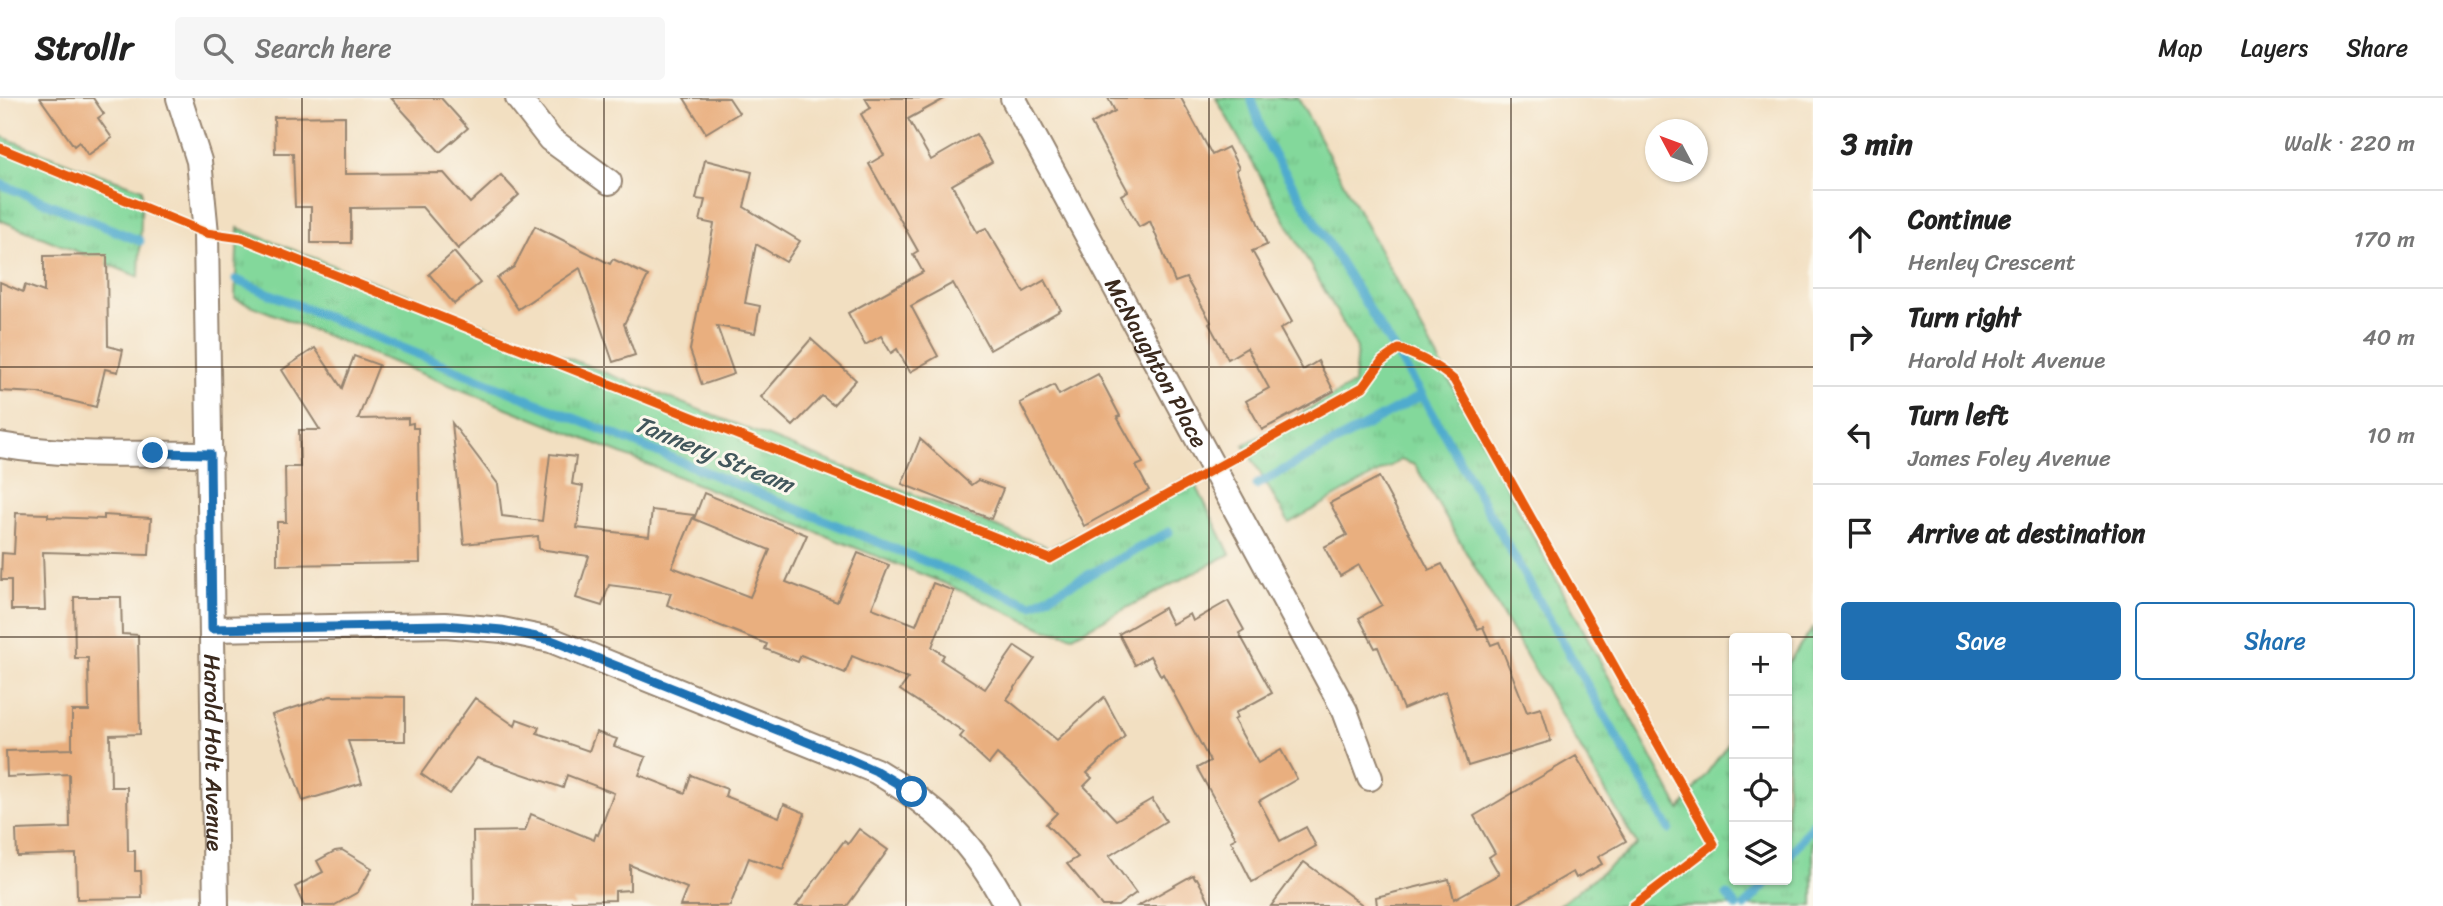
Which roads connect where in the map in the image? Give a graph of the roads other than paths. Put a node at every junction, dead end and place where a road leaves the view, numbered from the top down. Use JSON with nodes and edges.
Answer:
{"nodes":[{"id":1,"x":180,"y":98,"type":"edge"},
{"id":2,"x":518,"y":98,"type":"edge"},
{"id":3,"x":1013,"y":98,"type":"edge"},
{"id":4,"x":609,"y":182,"type":"dead end"},
{"id":5,"x":0,"y":445,"type":"edge"},
{"id":6,"x":210,"y":454,"type":"junction"},
{"id":7,"x":212,"y":629,"type":"junction"},
{"id":8,"x":1370,"y":778,"type":"dead end"},
{"id":9,"x":216,"y":906,"type":"edge"},
{"id":10,"x":1007,"y":906,"type":"edge"}],
"edges":[{"from":1,"to":6,"type":"street","name":"Harold Holt Avenue"},
{"from":2,"to":4,"type":"street"},
{"from":3,"to":8,"type":"street","name":"McNaughton Place"},
{"from":5,"to":6,"type":"street"},
{"from":6,"to":7,"type":"street","name":"Harold Holt Avenue"},
{"from":7,"to":9,"type":"street","name":"Harold Holt Avenue"},
{"from":7,"to":10,"type":"street"}]}
